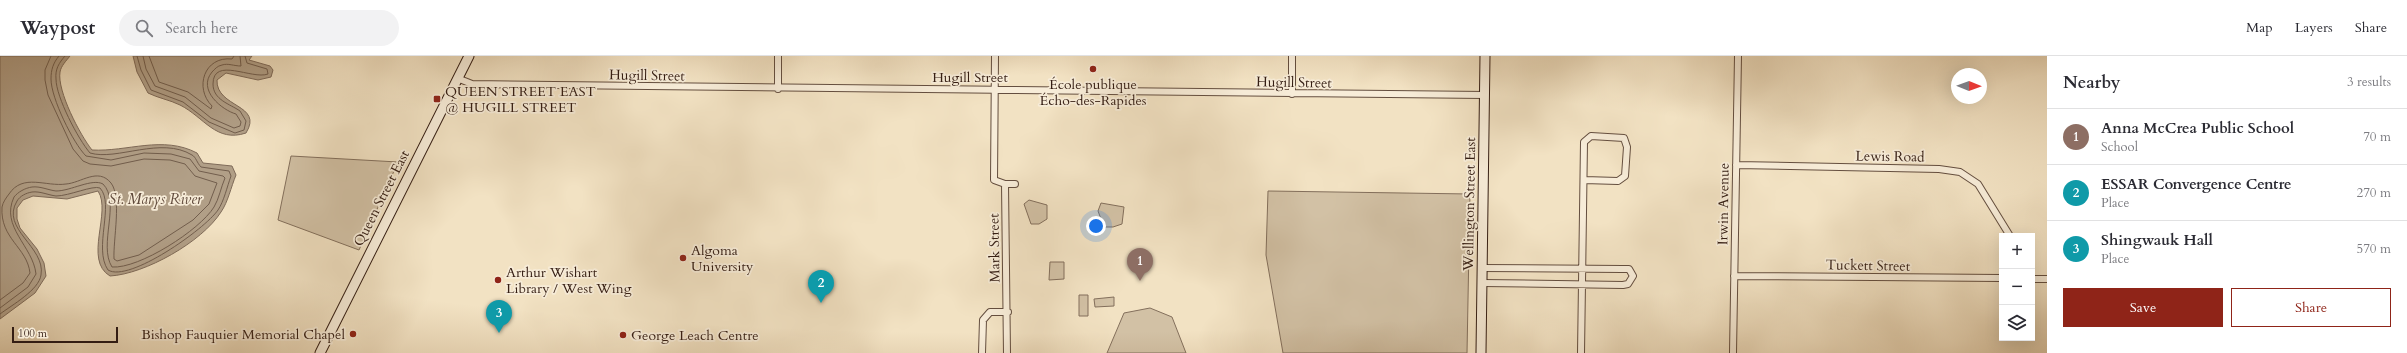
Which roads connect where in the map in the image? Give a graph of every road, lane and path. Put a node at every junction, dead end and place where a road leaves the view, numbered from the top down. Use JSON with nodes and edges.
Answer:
{"nodes":[{"id":1,"x":469,"y":56,"type":"edge"},
{"id":2,"x":778,"y":56,"type":"edge"},
{"id":3,"x":996,"y":56,"type":"edge"},
{"id":4,"x":1292,"y":56,"type":"edge"},
{"id":5,"x":1485,"y":56,"type":"edge"},
{"id":6,"x":1738,"y":56,"type":"edge"},
{"id":7,"x":457,"y":78,"type":"junction"},
{"id":8,"x":778,"y":89,"type":"junction"},
{"id":9,"x":996,"y":90,"type":"junction"},
{"id":10,"x":1292,"y":94,"type":"junction"},
{"id":11,"x":1485,"y":95,"type":"junction"},
{"id":12,"x":1736,"y":165,"type":"junction"},
{"id":13,"x":1584,"y":180,"type":"junction"},
{"id":14,"x":1005,"y":184,"type":"junction"},
{"id":15,"x":1015,"y":184,"type":"dead end"},
{"id":16,"x":2008,"y":233,"type":"edge"},
{"id":17,"x":1482,"y":268,"type":"junction"},
{"id":18,"x":1583,"y":268,"type":"junction"},
{"id":19,"x":1734,"y":276,"type":"junction"},
{"id":20,"x":1999,"y":278,"type":"edge"},
{"id":21,"x":2035,"y":279,"type":"edge"},
{"id":22,"x":2047,"y":279,"type":"edge"},
{"id":23,"x":1482,"y":283,"type":"junction"},
{"id":24,"x":1582,"y":285,"type":"junction"},
{"id":25,"x":1008,"y":312,"type":"junction"},
{"id":26,"x":320,"y":353,"type":"edge"},
{"id":27,"x":982,"y":353,"type":"edge"},
{"id":28,"x":1007,"y":353,"type":"edge"},
{"id":29,"x":1481,"y":353,"type":"edge"},
{"id":30,"x":1581,"y":353,"type":"edge"},
{"id":31,"x":1733,"y":353,"type":"edge"}],
"edges":[{"from":1,"to":7,"type":"main road","name":"Queen Street East"},
{"from":2,"to":8,"type":"street"},
{"from":3,"to":9,"type":"street"},
{"from":4,"to":10,"type":"street"},
{"from":5,"to":11,"type":"main road","name":"Wellington Street East"},
{"from":6,"to":12,"type":"street","name":"Irwin Avenue"},
{"from":7,"to":8,"type":"street","name":"Hugill Street"},
{"from":7,"to":26,"type":"main road","name":"Queen Street East"},
{"from":8,"to":9,"type":"street","name":"Hugill Street"},
{"from":9,"to":10,"type":"street","name":"Hugill Street"},
{"from":9,"to":14,"type":"street"},
{"from":10,"to":11,"type":"street","name":"Hugill Street"},
{"from":11,"to":17,"type":"main road","name":"Wellington Street East"},
{"from":12,"to":16,"type":"street","name":"Lewis Road"},
{"from":12,"to":19,"type":"street","name":"Irwin Avenue"},
{"from":13,"to":13,"type":"street"},
{"from":13,"to":18,"type":"street"},
{"from":14,"to":15,"type":"street"},
{"from":14,"to":25,"type":"street","name":"Mark Street"},
{"from":17,"to":18,"type":"street"},
{"from":17,"to":23,"type":"main road","name":"Wellington Street East"},
{"from":18,"to":24,"type":"street"},
{"from":18,"to":24,"type":"street"},
{"from":19,"to":20,"type":"street","name":"Tuckett Street"},
{"from":19,"to":31,"type":"street","name":"Irwin Avenue"},
{"from":21,"to":22,"type":"street"},
{"from":23,"to":24,"type":"street"},
{"from":23,"to":29,"type":"main road","name":"Wellington Street East"},
{"from":24,"to":30,"type":"street"},
{"from":25,"to":27,"type":"street"},
{"from":25,"to":28,"type":"street","name":"Mark Street"}]}
